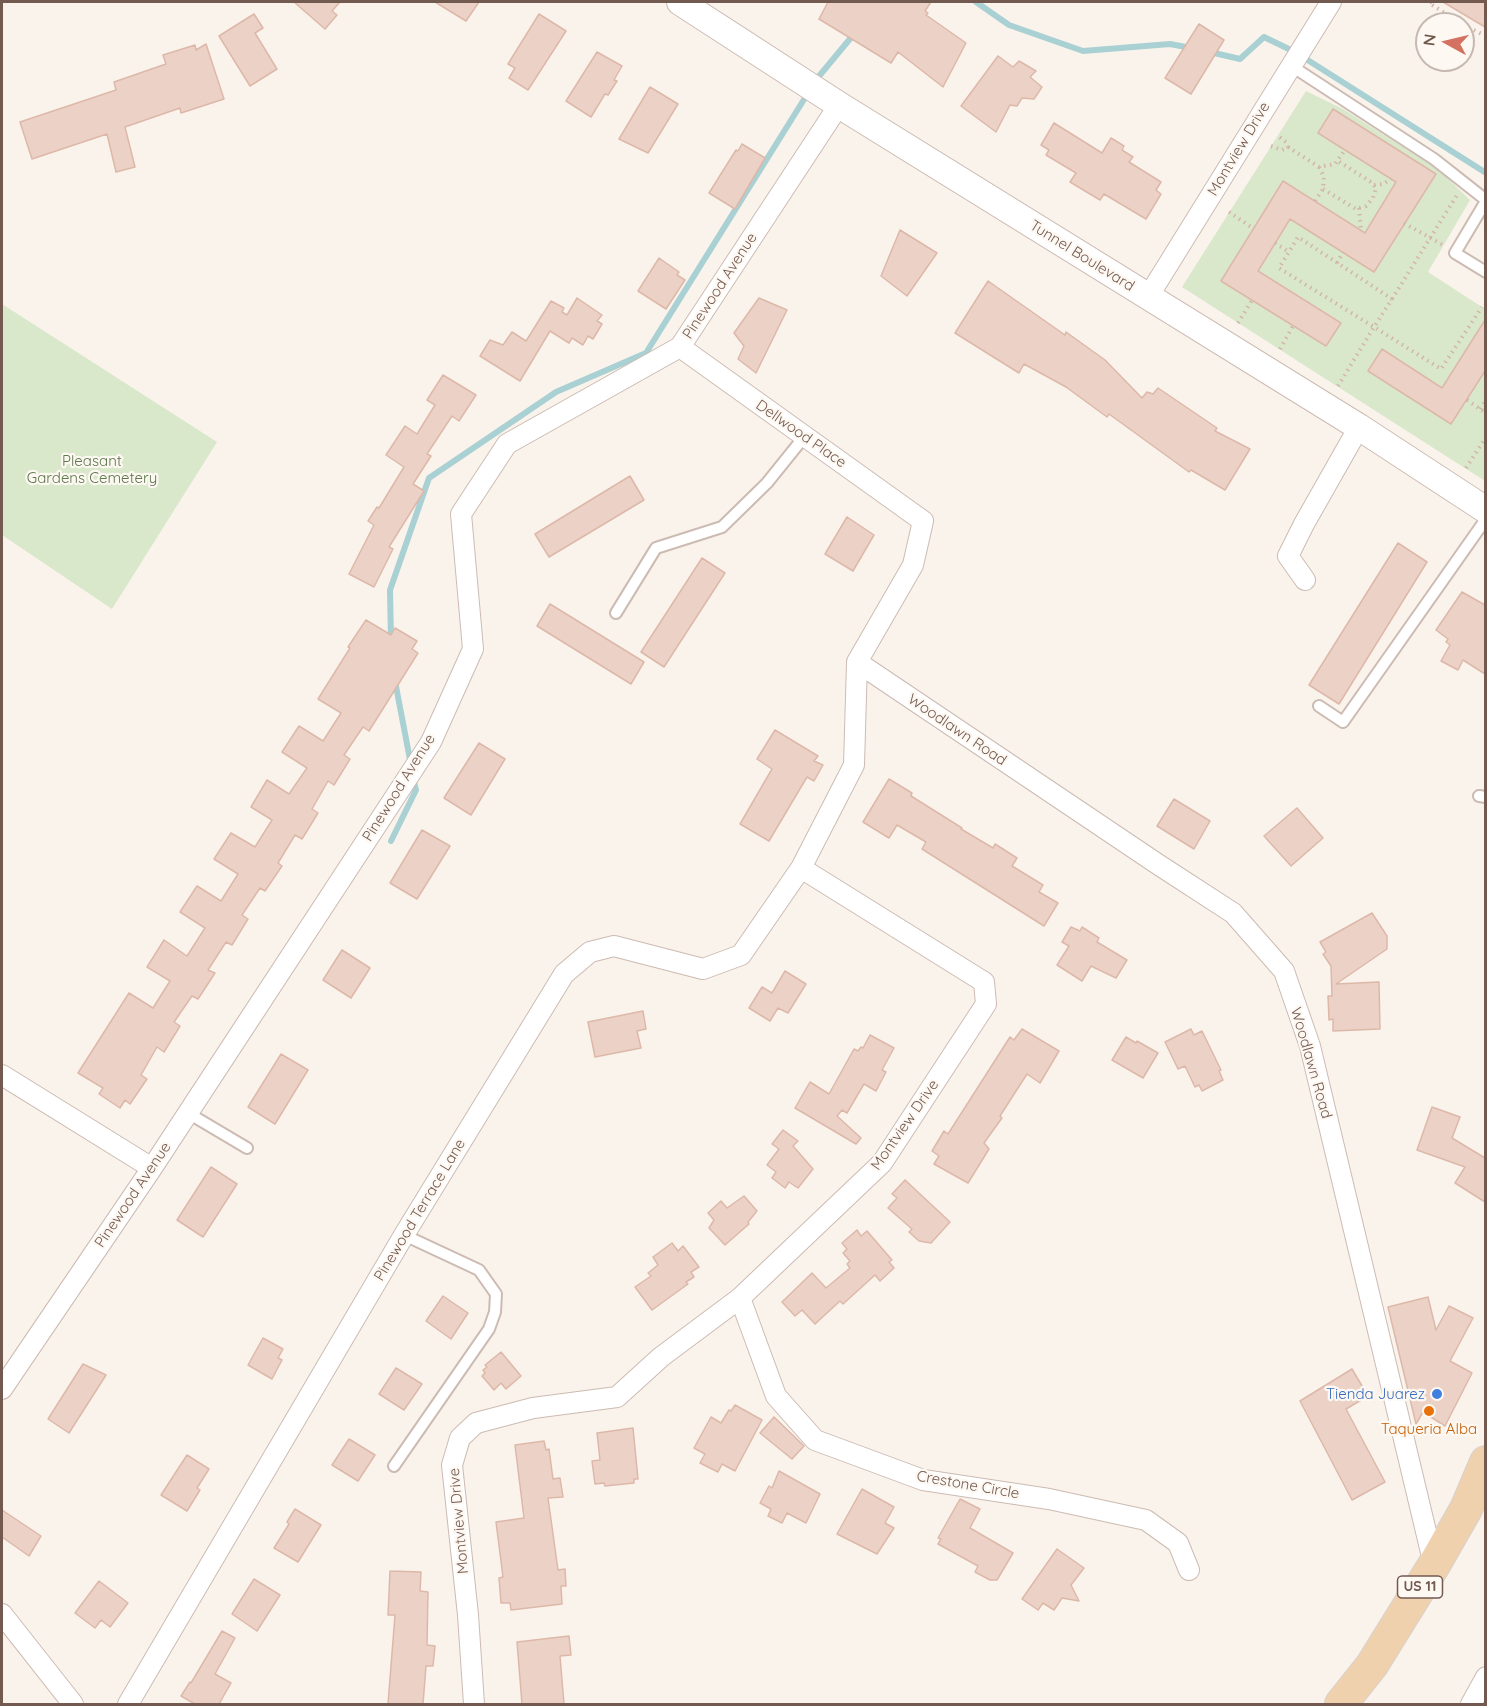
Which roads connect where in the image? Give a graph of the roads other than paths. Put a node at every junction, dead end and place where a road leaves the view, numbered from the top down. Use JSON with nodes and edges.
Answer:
{"nodes":[{"id":1,"x":680,"y":2,"type":"edge"},
{"id":2,"x":1331,"y":2,"type":"edge"},
{"id":3,"x":1290,"y":65,"type":"junction"},
{"id":4,"x":839,"y":105,"type":"junction"},
{"id":5,"x":1485,"y":201,"type":"edge"},
{"id":6,"x":1485,"y":272,"type":"edge"},
{"id":7,"x":1148,"y":297,"type":"junction"},
{"id":8,"x":680,"y":347,"type":"junction"},
{"id":9,"x":1359,"y":427,"type":"junction"},
{"id":10,"x":804,"y":437,"type":"junction"},
{"id":11,"x":1485,"y":510,"type":"edge"},
{"id":12,"x":1485,"y":519,"type":"edge"},
{"id":13,"x":1305,"y":580,"type":"dead end"},
{"id":14,"x":616,"y":613,"type":"dead end"},
{"id":15,"x":856,"y":662,"type":"junction"},
{"id":16,"x":1319,"y":706,"type":"dead end"},
{"id":17,"x":801,"y":868,"type":"junction"},
{"id":18,"x":2,"y":1075,"type":"edge"},
{"id":19,"x":188,"y":1113,"type":"junction"},
{"id":20,"x":247,"y":1148,"type":"dead end"},
{"id":21,"x":152,"y":1168,"type":"junction"},
{"id":22,"x":404,"y":1235,"type":"junction"},
{"id":23,"x":740,"y":1298,"type":"junction"},
{"id":24,"x":2,"y":1389,"type":"edge"},
{"id":25,"x":1485,"y":1462,"type":"edge"},
{"id":26,"x":394,"y":1466,"type":"dead end"},
{"id":27,"x":1434,"y":1565,"type":"junction"},
{"id":28,"x":1189,"y":1570,"type":"dead end"},
{"id":29,"x":2,"y":1614,"type":"edge"},
{"id":30,"x":1485,"y":1677,"type":"edge"},
{"id":31,"x":73,"y":1704,"type":"edge"},
{"id":32,"x":128,"y":1704,"type":"edge"},
{"id":33,"x":474,"y":1704,"type":"edge"},
{"id":34,"x":1341,"y":1704,"type":"edge"},
{"id":35,"x":1471,"y":1704,"type":"edge"}],
"edges":[{"from":1,"to":4,"type":"street","name":"Tunnel Boulevard"},
{"from":2,"to":3,"type":"street","name":"Montview Drive"},
{"from":3,"to":5,"type":"lane"},
{"from":3,"to":7,"type":"street","name":"Montview Drive"},
{"from":4,"to":7,"type":"street","name":"Tunnel Boulevard"},
{"from":4,"to":8,"type":"street","name":"Pinewood Avenue"},
{"from":5,"to":6,"type":"lane"},
{"from":7,"to":9,"type":"street","name":"Tunnel Boulevard"},
{"from":8,"to":10,"type":"street","name":"Dellwood Place"},
{"from":8,"to":19,"type":"street","name":"Pinewood Avenue"},
{"from":9,"to":11,"type":"street","name":"Tunnel Boulevard"},
{"from":9,"to":13,"type":"street"},
{"from":10,"to":14,"type":"lane"},
{"from":10,"to":15,"type":"street","name":"Dellwood Place"},
{"from":12,"to":16,"type":"lane"},
{"from":15,"to":17,"type":"street"},
{"from":15,"to":27,"type":"street","name":"Woodlawn Road"},
{"from":17,"to":22,"type":"street","name":"Pinewood Terrace Lane"},
{"from":17,"to":23,"type":"street","name":"Montview Drive"},
{"from":18,"to":21,"type":"street"},
{"from":19,"to":20,"type":"lane"},
{"from":19,"to":21,"type":"street","name":"Pinewood Avenue"},
{"from":21,"to":24,"type":"street","name":"Pinewood Avenue"},
{"from":22,"to":26,"type":"lane"},
{"from":22,"to":32,"type":"street","name":"Pinewood Terrace Lane"},
{"from":23,"to":28,"type":"street","name":"Crestone Circle"},
{"from":23,"to":33,"type":"street","name":"Montview Drive"},
{"from":25,"to":27,"type":"main road","number":"US 11"},
{"from":27,"to":34,"type":"main road","number":"US 11"},
{"from":29,"to":31,"type":"street"},
{"from":30,"to":35,"type":"street"}]}
